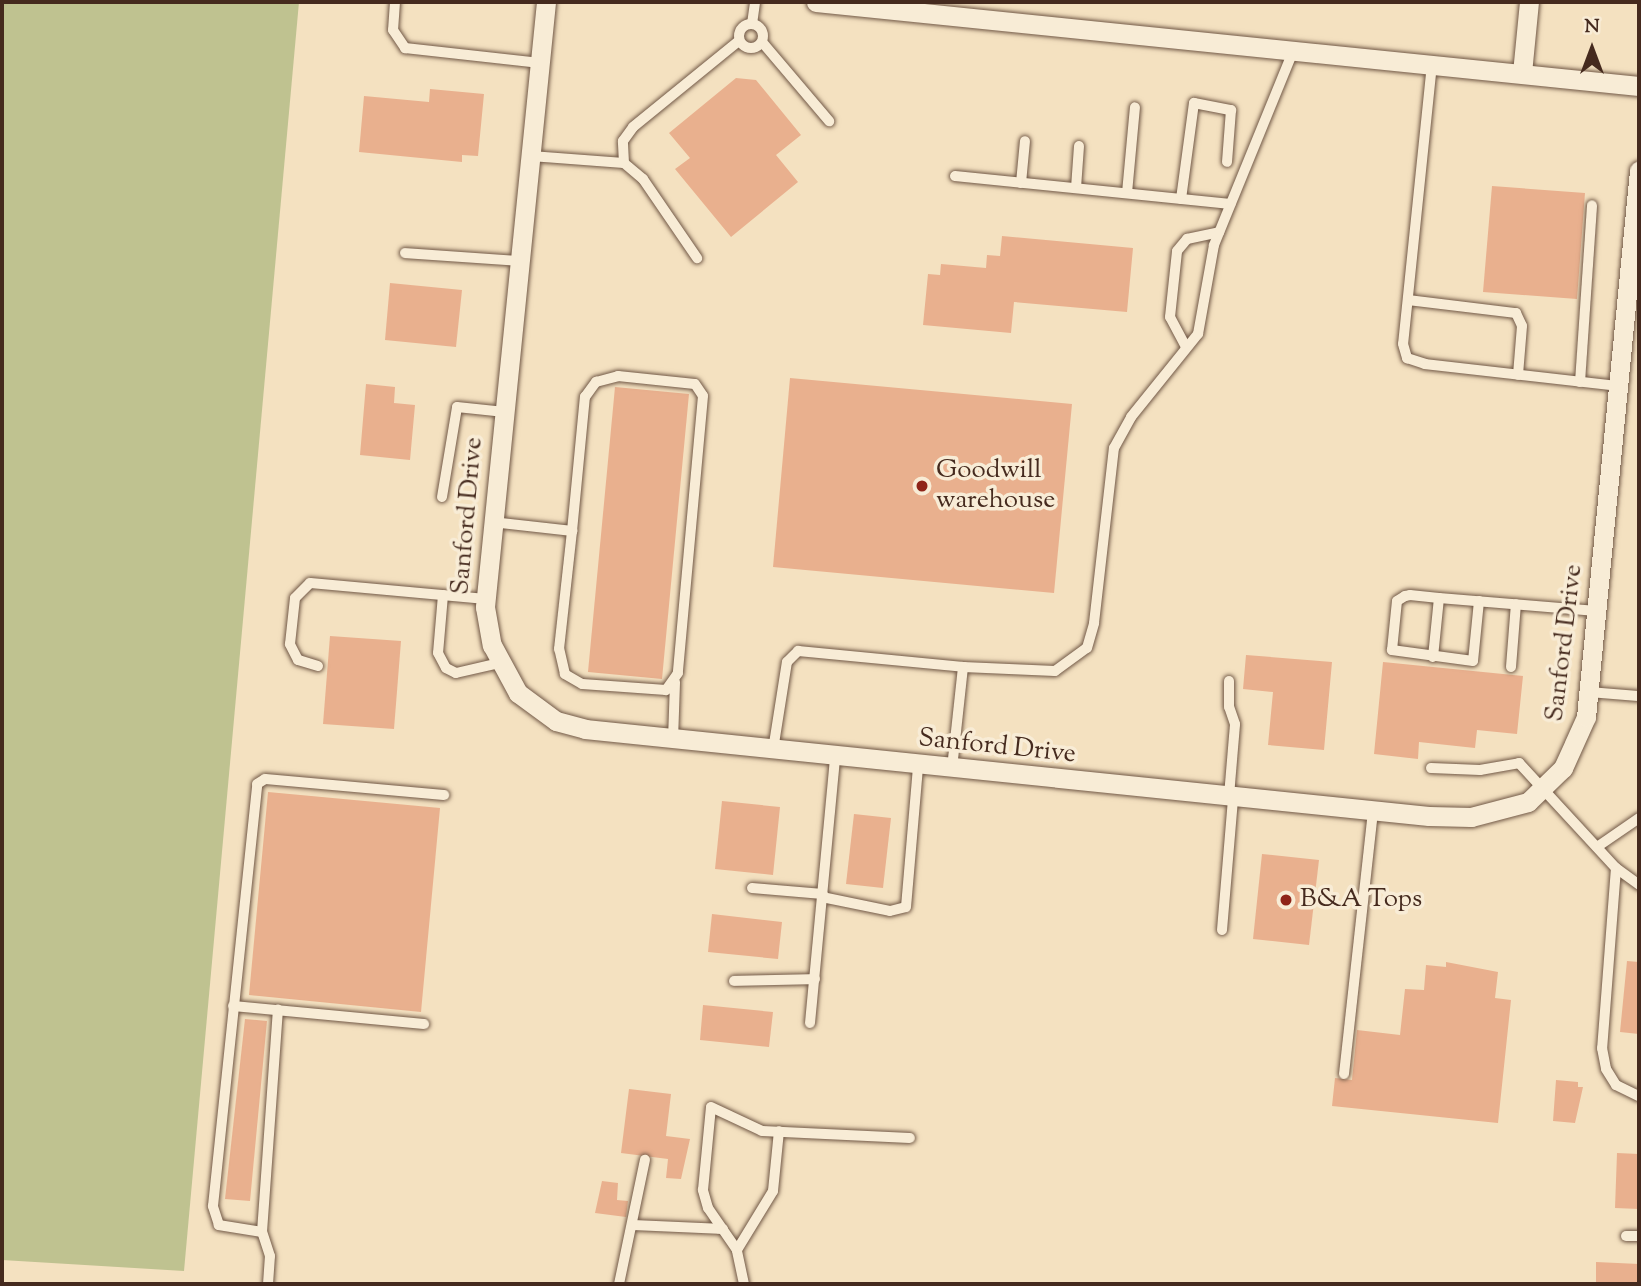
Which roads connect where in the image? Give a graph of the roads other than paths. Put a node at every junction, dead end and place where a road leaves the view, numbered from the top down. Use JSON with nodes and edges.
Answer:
{"nodes":[{"id":1,"x":395,"y":2,"type":"edge"},
{"id":2,"x":546,"y":2,"type":"edge"},
{"id":3,"x":755,"y":2,"type":"edge"},
{"id":4,"x":816,"y":2,"type":"edge"},
{"id":5,"x":823,"y":2,"type":"edge"},
{"id":6,"x":1529,"y":2,"type":"edge"},
{"id":7,"x":752,"y":24,"type":"junction"},
{"id":8,"x":739,"y":41,"type":"junction"},
{"id":9,"x":762,"y":42,"type":"junction"},
{"id":10,"x":1294,"y":49,"type":"junction"},
{"id":11,"x":540,"y":63,"type":"junction"},
{"id":12,"x":1432,"y":63,"type":"junction"},
{"id":13,"x":1522,"y":73,"type":"junction"},
{"id":14,"x":1639,"y":86,"type":"edge"},
{"id":15,"x":1135,"y":107,"type":"dead end"},
{"id":16,"x":829,"y":121,"type":"dead end"},
{"id":17,"x":1025,"y":141,"type":"dead end"},
{"id":18,"x":1079,"y":146,"type":"dead end"},
{"id":19,"x":531,"y":156,"type":"junction"},
{"id":20,"x":1227,"y":162,"type":"dead end"},
{"id":21,"x":624,"y":163,"type":"junction"},
{"id":22,"x":1639,"y":171,"type":"edge"},
{"id":23,"x":955,"y":176,"type":"dead end"},
{"id":24,"x":1021,"y":183,"type":"junction"},
{"id":25,"x":1076,"y":188,"type":"junction"},
{"id":26,"x":1127,"y":193,"type":"junction"},
{"id":27,"x":1181,"y":199,"type":"junction"},
{"id":28,"x":1231,"y":204,"type":"junction"},
{"id":29,"x":1592,"y":205,"type":"dead end"},
{"id":30,"x":1219,"y":232,"type":"junction"},
{"id":31,"x":405,"y":253,"type":"dead end"},
{"id":32,"x":697,"y":258,"type":"dead end"},
{"id":33,"x":520,"y":261,"type":"junction"},
{"id":34,"x":1408,"y":300,"type":"junction"},
{"id":35,"x":1185,"y":347,"type":"junction"},
{"id":36,"x":1518,"y":375,"type":"junction"},
{"id":37,"x":1580,"y":382,"type":"junction"},
{"id":38,"x":1619,"y":386,"type":"junction"},
{"id":39,"x":505,"y":412,"type":"junction"},
{"id":40,"x":442,"y":497,"type":"dead end"},
{"id":41,"x":492,"y":522,"type":"junction"},
{"id":42,"x":572,"y":531,"type":"junction"},
{"id":43,"x":443,"y":595,"type":"junction"},
{"id":44,"x":1439,"y":598,"type":"junction"},
{"id":45,"x":486,"y":599,"type":"junction"},
{"id":46,"x":1479,"y":601,"type":"junction"},
{"id":47,"x":1516,"y":604,"type":"junction"},
{"id":48,"x":1596,"y":611,"type":"junction"},
{"id":49,"x":1433,"y":657,"type":"junction"},
{"id":50,"x":499,"y":663,"type":"junction"},
{"id":51,"x":318,"y":666,"type":"dead end"},
{"id":52,"x":963,"y":667,"type":"junction"},
{"id":53,"x":1511,"y":667,"type":"dead end"},
{"id":54,"x":1230,"y":681,"type":"dead end"},
{"id":55,"x":675,"y":682,"type":"junction"},
{"id":56,"x":1588,"y":692,"type":"junction"},
{"id":57,"x":1639,"y":696,"type":"edge"},
{"id":58,"x":673,"y":740,"type":"junction"},
{"id":59,"x":773,"y":751,"type":"junction"},
{"id":60,"x":835,"y":757,"type":"junction"},
{"id":61,"x":918,"y":766,"type":"junction"},
{"id":62,"x":1431,"y":768,"type":"dead end"},
{"id":63,"x":952,"y":769,"type":"junction"},
{"id":64,"x":1544,"y":790,"type":"junction"},
{"id":65,"x":444,"y":795,"type":"dead end"},
{"id":66,"x":1231,"y":797,"type":"junction"},
{"id":67,"x":1373,"y":811,"type":"junction"},
{"id":68,"x":1639,"y":818,"type":"edge"},
{"id":69,"x":1597,"y":847,"type":"junction"},
{"id":70,"x":1616,"y":868,"type":"junction"},
{"id":71,"x":1639,"y":885,"type":"edge"},
{"id":72,"x":752,"y":888,"type":"dead end"},
{"id":73,"x":822,"y":895,"type":"junction"},
{"id":74,"x":1222,"y":930,"type":"dead end"},
{"id":75,"x":815,"y":979,"type":"junction"},
{"id":76,"x":734,"y":981,"type":"dead end"},
{"id":77,"x":233,"y":1006,"type":"junction"},
{"id":78,"x":278,"y":1010,"type":"junction"},
{"id":79,"x":810,"y":1023,"type":"dead end"},
{"id":80,"x":424,"y":1024,"type":"dead end"},
{"id":81,"x":1344,"y":1074,"type":"dead end"},
{"id":82,"x":1639,"y":1096,"type":"edge"},
{"id":83,"x":779,"y":1131,"type":"junction"},
{"id":84,"x":910,"y":1138,"type":"dead end"},
{"id":85,"x":645,"y":1160,"type":"dead end"},
{"id":86,"x":634,"y":1225,"type":"junction"},
{"id":87,"x":723,"y":1229,"type":"junction"},
{"id":88,"x":262,"y":1232,"type":"junction"},
{"id":89,"x":1626,"y":1236,"type":"dead end"},
{"id":90,"x":1639,"y":1236,"type":"edge"},
{"id":91,"x":737,"y":1250,"type":"junction"},
{"id":92,"x":268,"y":1284,"type":"edge"},
{"id":93,"x":619,"y":1284,"type":"edge"},
{"id":94,"x":744,"y":1284,"type":"edge"}],
"edges":[{"from":1,"to":11,"type":"lane"},
{"from":2,"to":11,"type":"street","name":"Sanford Drive"},
{"from":3,"to":7,"type":"lane"},
{"from":4,"to":5,"type":"street"},
{"from":5,"to":10,"type":"street"},
{"from":6,"to":13,"type":"street"},
{"from":7,"to":8,"type":"lane"},
{"from":7,"to":9,"type":"lane"},
{"from":8,"to":9,"type":"lane"},
{"from":8,"to":21,"type":"lane"},
{"from":9,"to":16,"type":"lane"},
{"from":10,"to":12,"type":"street"},
{"from":10,"to":28,"type":"lane"},
{"from":11,"to":19,"type":"street","name":"Sanford Drive"},
{"from":12,"to":13,"type":"street"},
{"from":12,"to":34,"type":"lane"},
{"from":13,"to":14,"type":"street"},
{"from":15,"to":26,"type":"lane"},
{"from":17,"to":24,"type":"lane"},
{"from":18,"to":25,"type":"lane"},
{"from":19,"to":21,"type":"lane"},
{"from":19,"to":33,"type":"street","name":"Sanford Drive"},
{"from":20,"to":27,"type":"lane"},
{"from":21,"to":32,"type":"lane"},
{"from":22,"to":38,"type":"street","name":"Sanford Drive"},
{"from":23,"to":24,"type":"lane"},
{"from":24,"to":25,"type":"lane"},
{"from":25,"to":26,"type":"lane"},
{"from":26,"to":27,"type":"lane"},
{"from":27,"to":28,"type":"lane"},
{"from":28,"to":30,"type":"lane"},
{"from":29,"to":37,"type":"lane"},
{"from":30,"to":35,"type":"lane"},
{"from":30,"to":35,"type":"lane"},
{"from":31,"to":33,"type":"lane"},
{"from":33,"to":39,"type":"street","name":"Sanford Drive"},
{"from":34,"to":36,"type":"lane"},
{"from":34,"to":36,"type":"lane"},
{"from":35,"to":52,"type":"lane"},
{"from":36,"to":37,"type":"lane"},
{"from":37,"to":38,"type":"lane"},
{"from":38,"to":48,"type":"street","name":"Sanford Drive"},
{"from":39,"to":40,"type":"lane"},
{"from":39,"to":41,"type":"street","name":"Sanford Drive"},
{"from":41,"to":42,"type":"lane"},
{"from":41,"to":45,"type":"street","name":"Sanford Drive"},
{"from":42,"to":55,"type":"lane"},
{"from":42,"to":55,"type":"lane"},
{"from":43,"to":45,"type":"lane"},
{"from":43,"to":50,"type":"lane"},
{"from":43,"to":51,"type":"lane"},
{"from":44,"to":46,"type":"lane"},
{"from":44,"to":49,"type":"lane"},
{"from":44,"to":49,"type":"lane"},
{"from":45,"to":50,"type":"street","name":"Sanford Drive"},
{"from":46,"to":47,"type":"lane"},
{"from":46,"to":49,"type":"lane"},
{"from":47,"to":48,"type":"lane"},
{"from":47,"to":53,"type":"lane"},
{"from":48,"to":56,"type":"street","name":"Sanford Drive"},
{"from":50,"to":58,"type":"street","name":"Sanford Drive"},
{"from":52,"to":59,"type":"lane"},
{"from":52,"to":63,"type":"lane"},
{"from":54,"to":66,"type":"lane"},
{"from":55,"to":58,"type":"lane"},
{"from":56,"to":57,"type":"lane"},
{"from":56,"to":64,"type":"street","name":"Sanford Drive"},
{"from":58,"to":59,"type":"street","name":"Sanford Drive"},
{"from":59,"to":60,"type":"street","name":"Sanford Drive"},
{"from":60,"to":61,"type":"street","name":"Sanford Drive"},
{"from":60,"to":73,"type":"lane"},
{"from":61,"to":63,"type":"street","name":"Sanford Drive"},
{"from":61,"to":73,"type":"lane"},
{"from":62,"to":64,"type":"lane"},
{"from":63,"to":66,"type":"street","name":"Sanford Drive"},
{"from":64,"to":67,"type":"street","name":"Sanford Drive"},
{"from":64,"to":69,"type":"lane"},
{"from":65,"to":77,"type":"lane"},
{"from":66,"to":67,"type":"street","name":"Sanford Drive"},
{"from":66,"to":74,"type":"lane"},
{"from":67,"to":81,"type":"lane"},
{"from":68,"to":69,"type":"lane"},
{"from":69,"to":70,"type":"lane"},
{"from":70,"to":71,"type":"lane"},
{"from":70,"to":82,"type":"lane"},
{"from":72,"to":73,"type":"lane"},
{"from":73,"to":75,"type":"lane"},
{"from":75,"to":76,"type":"lane"},
{"from":75,"to":79,"type":"lane"},
{"from":77,"to":78,"type":"lane"},
{"from":77,"to":88,"type":"lane"},
{"from":78,"to":80,"type":"lane"},
{"from":78,"to":88,"type":"lane"},
{"from":83,"to":84,"type":"lane"},
{"from":83,"to":87,"type":"lane"},
{"from":83,"to":91,"type":"lane"},
{"from":85,"to":86,"type":"lane"},
{"from":86,"to":87,"type":"lane"},
{"from":86,"to":93,"type":"lane"},
{"from":87,"to":91,"type":"lane"},
{"from":88,"to":92,"type":"lane"},
{"from":89,"to":90,"type":"lane"},
{"from":91,"to":94,"type":"lane"}]}
